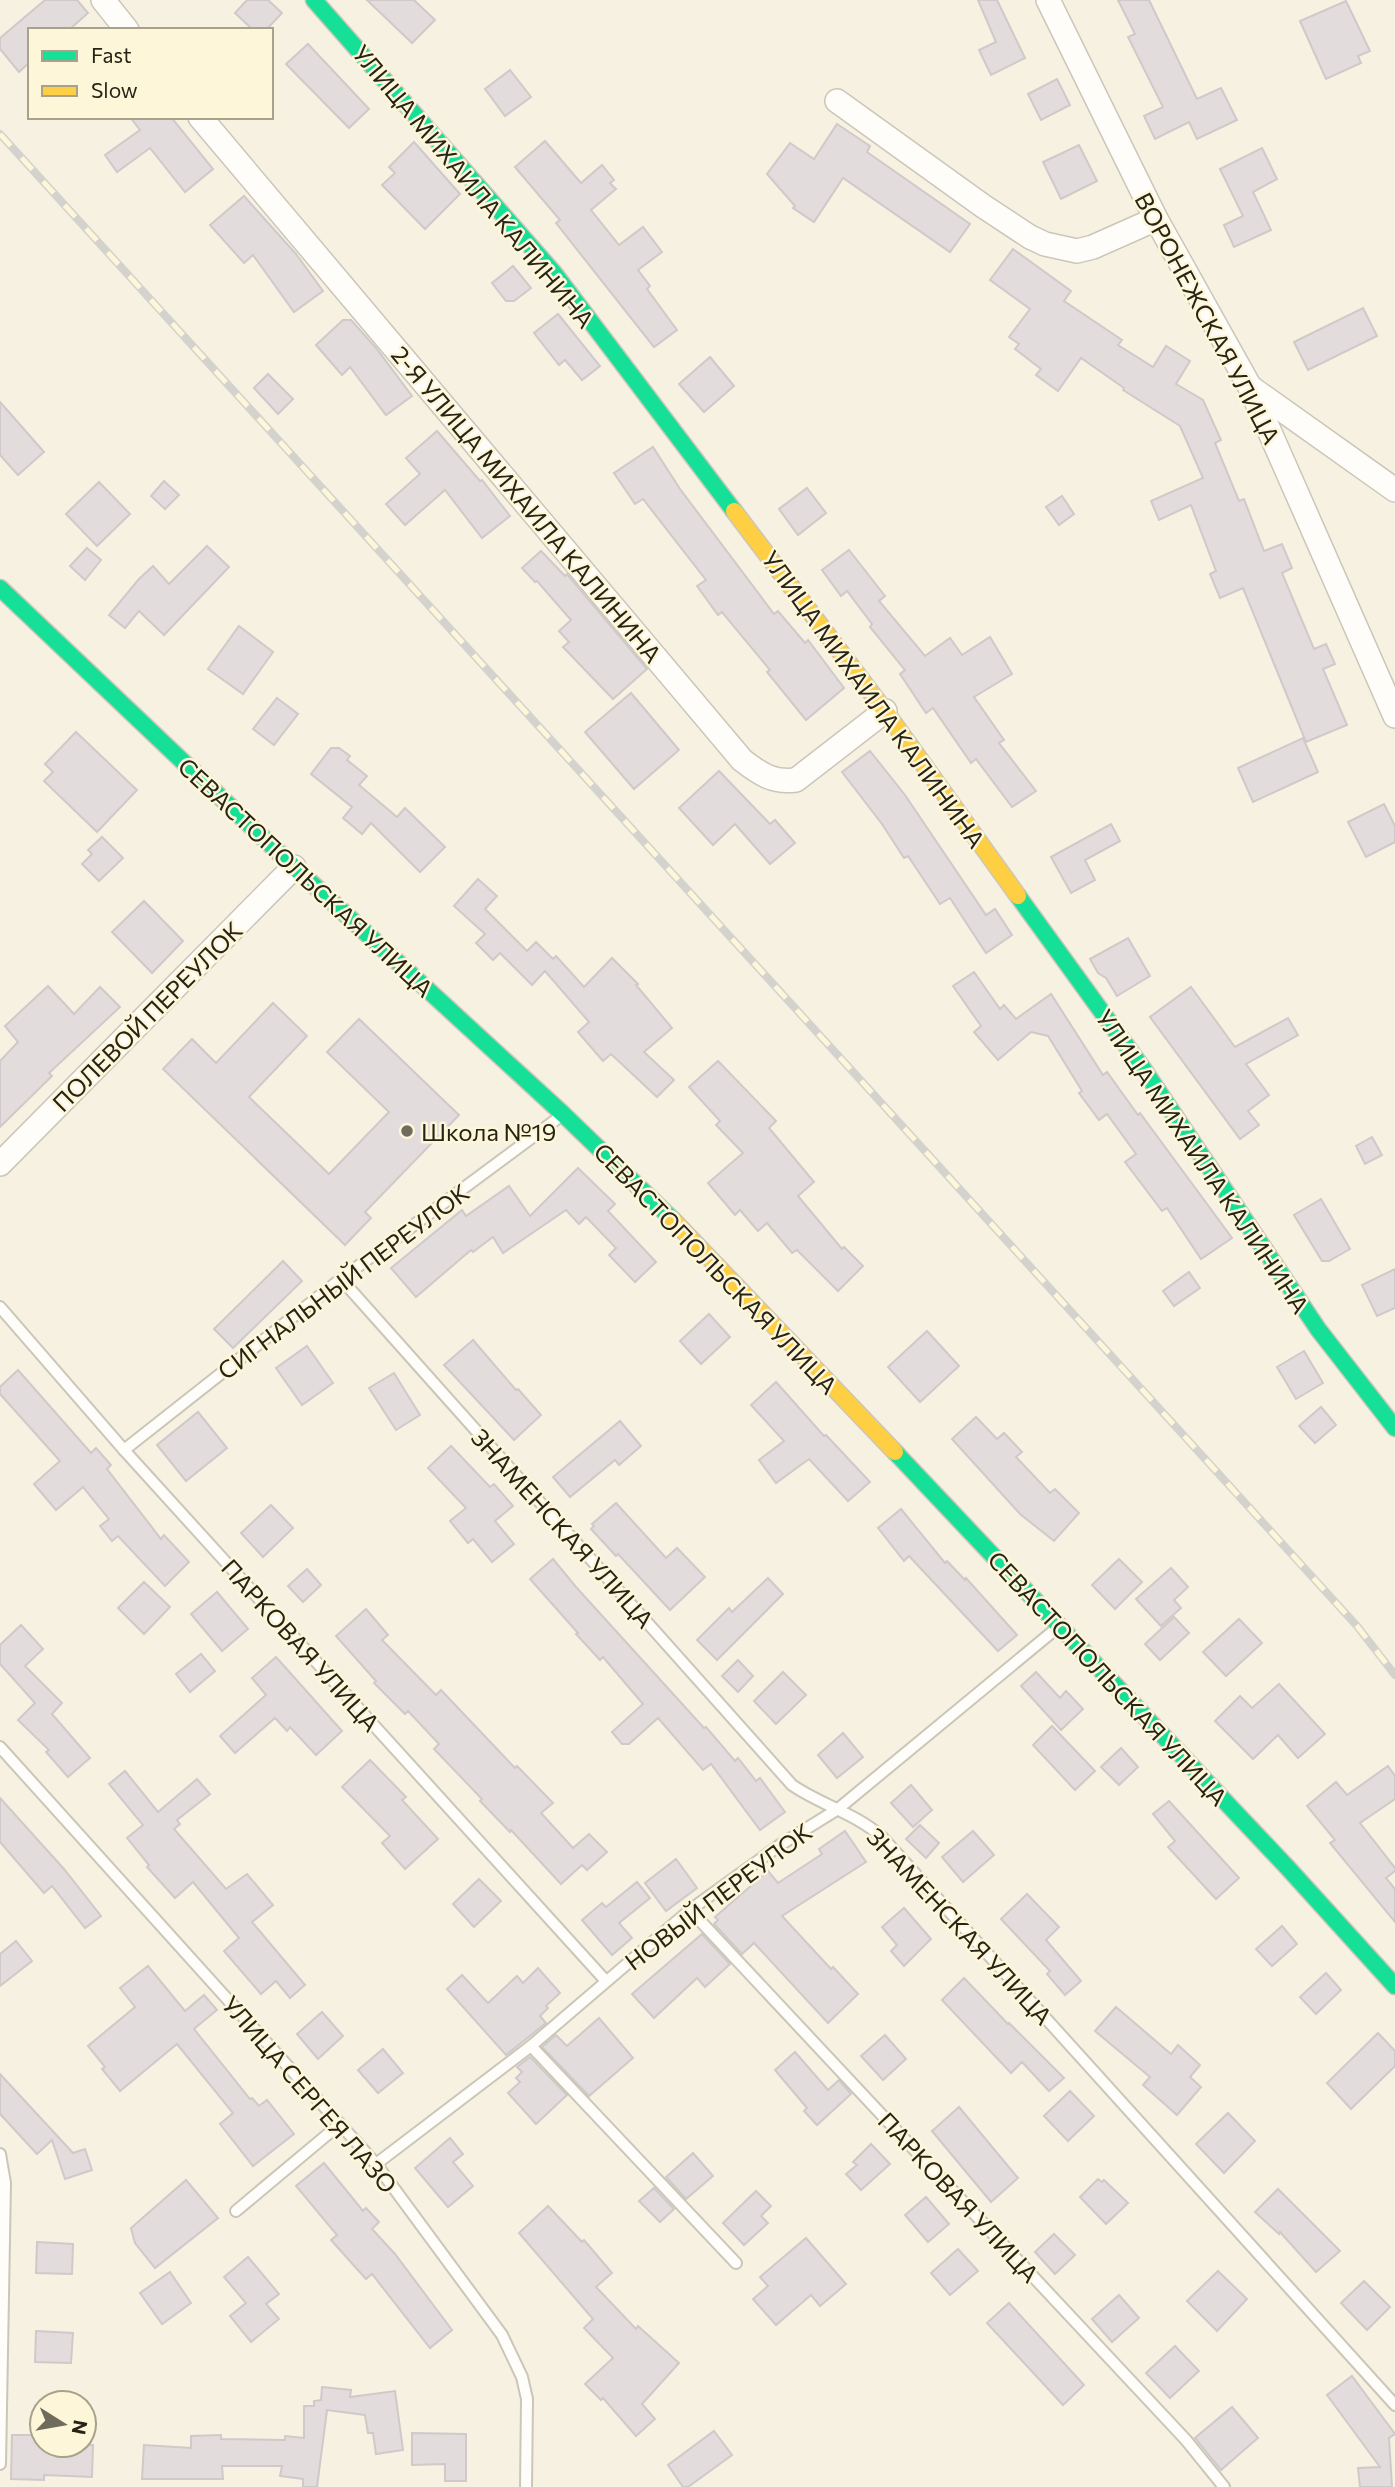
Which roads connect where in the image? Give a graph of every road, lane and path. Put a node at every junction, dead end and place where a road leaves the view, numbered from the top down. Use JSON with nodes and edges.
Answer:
{"nodes":[{"id":1,"x":103,"y":0,"type":"edge"},
{"id":2,"x":314,"y":0,"type":"edge"},
{"id":3,"x":1048,"y":0,"type":"edge"},
{"id":4,"x":125,"y":28,"type":"edge"},
{"id":5,"x":837,"y":101,"type":"dead end"},
{"id":6,"x":202,"y":119,"type":"edge"},
{"id":7,"x":1156,"y":219,"type":"junction"},
{"id":8,"x":1250,"y":387,"type":"junction"},
{"id":9,"x":1395,"y":490,"type":"edge"},
{"id":10,"x":0,"y":588,"type":"edge"},
{"id":11,"x":885,"y":711,"type":"junction"},
{"id":12,"x":1395,"y":716,"type":"edge"},
{"id":13,"x":294,"y":867,"type":"junction"},
{"id":14,"x":563,"y":1114,"type":"junction"},
{"id":15,"x":0,"y":1164,"type":"edge"},
{"id":16,"x":341,"y":1279,"type":"junction"},
{"id":17,"x":0,"y":1307,"type":"edge"},
{"id":18,"x":1395,"y":1428,"type":"edge"},
{"id":19,"x":124,"y":1450,"type":"junction"},
{"id":20,"x":1059,"y":1626,"type":"junction"},
{"id":21,"x":0,"y":1747,"type":"edge"},
{"id":22,"x":838,"y":1809,"type":"junction"},
{"id":23,"x":690,"y":1910,"type":"junction"},
{"id":24,"x":605,"y":1980,"type":"junction"},
{"id":25,"x":1395,"y":1986,"type":"edge"},
{"id":26,"x":531,"y":2046,"type":"junction"},
{"id":27,"x":340,"y":2124,"type":"junction"},
{"id":28,"x":0,"y":2154,"type":"edge"},
{"id":29,"x":376,"y":2164,"type":"junction"},
{"id":30,"x":236,"y":2211,"type":"dead end"},
{"id":31,"x":2,"y":2245,"type":"edge"},
{"id":32,"x":736,"y":2263,"type":"dead end"},
{"id":33,"x":1395,"y":2405,"type":"edge"},
{"id":34,"x":0,"y":2464,"type":"edge"},
{"id":35,"x":526,"y":2487,"type":"edge"},
{"id":36,"x":1224,"y":2487,"type":"edge"}],
"edges":[{"from":1,"to":4,"type":"street"},
{"from":2,"to":11,"type":"street","name":"УЛИЦА МИХАИЛА КАЛИНИНА"},
{"from":3,"to":7,"type":"street","name":"ВОРОНЕЖСКАЯ УЛИЦА"},
{"from":5,"to":7,"type":"street"},
{"from":6,"to":11,"type":"street","name":"2-Я УЛИЦА МИХАИЛА КАЛИНИНА"},
{"from":7,"to":8,"type":"street","name":"ВОРОНЕЖСКАЯ УЛИЦА"},
{"from":8,"to":9,"type":"street"},
{"from":8,"to":12,"type":"street","name":"ВОРОНЕЖСКАЯ УЛИЦА"},
{"from":10,"to":13,"type":"street","name":"СЕВАСТОПОЛЬСКАЯ УЛИЦА"},
{"from":11,"to":18,"type":"street","name":"УЛИЦА МИХАИЛА КАЛИНИНА"},
{"from":13,"to":14,"type":"street","name":"СЕВАСТОПОЛЬСКАЯ УЛИЦА"},
{"from":13,"to":15,"type":"street","name":"ПОЛЕВОЙ ПЕРЕУЛОК"},
{"from":14,"to":16,"type":"lane","name":"СИГНАЛЬНЫЙ ПЕРЕУЛОК"},
{"from":14,"to":20,"type":"street","name":"СЕВАСТОПОЛЬСКАЯ УЛИЦА"},
{"from":16,"to":19,"type":"lane","name":"СИГНАЛЬНЫЙ ПЕРЕУЛОК"},
{"from":16,"to":22,"type":"lane","name":"ЗНАМЕНСКАЯ УЛИЦА"},
{"from":17,"to":19,"type":"lane","name":"ПАРКОВАЯ УЛИЦА"},
{"from":19,"to":24,"type":"lane","name":"ПАРКОВАЯ УЛИЦА"},
{"from":20,"to":22,"type":"lane","name":"НОВЫЙ ПЕРЕУЛОК"},
{"from":20,"to":25,"type":"street","name":"СЕВАСТОПОЛЬСКАЯ УЛИЦА"},
{"from":21,"to":27,"type":"lane","name":"УЛИЦА СЕРГЕЯ ЛАЗО"},
{"from":22,"to":23,"type":"lane","name":"НОВЫЙ ПЕРЕУЛОК"},
{"from":22,"to":33,"type":"lane","name":"ЗНАМЕНСКАЯ УЛИЦА"},
{"from":23,"to":24,"type":"lane","name":"НОВЫЙ ПЕРЕУЛОК"},
{"from":23,"to":36,"type":"lane","name":"ПАРКОВАЯ УЛИЦА"},
{"from":24,"to":26,"type":"lane","name":"НОВЫЙ ПЕРЕУЛОК"},
{"from":26,"to":29,"type":"lane","name":"НОВЫЙ ПЕРЕУЛОК"},
{"from":26,"to":32,"type":"lane"},
{"from":27,"to":29,"type":"lane","name":"УЛИЦА СЕРГЕЯ ЛАЗО"},
{"from":27,"to":30,"type":"lane"},
{"from":28,"to":31,"type":"lane"},
{"from":29,"to":35,"type":"lane","name":"УЛИЦА СЕРГЕЯ ЛАЗО"},
{"from":31,"to":34,"type":"lane"}]}
